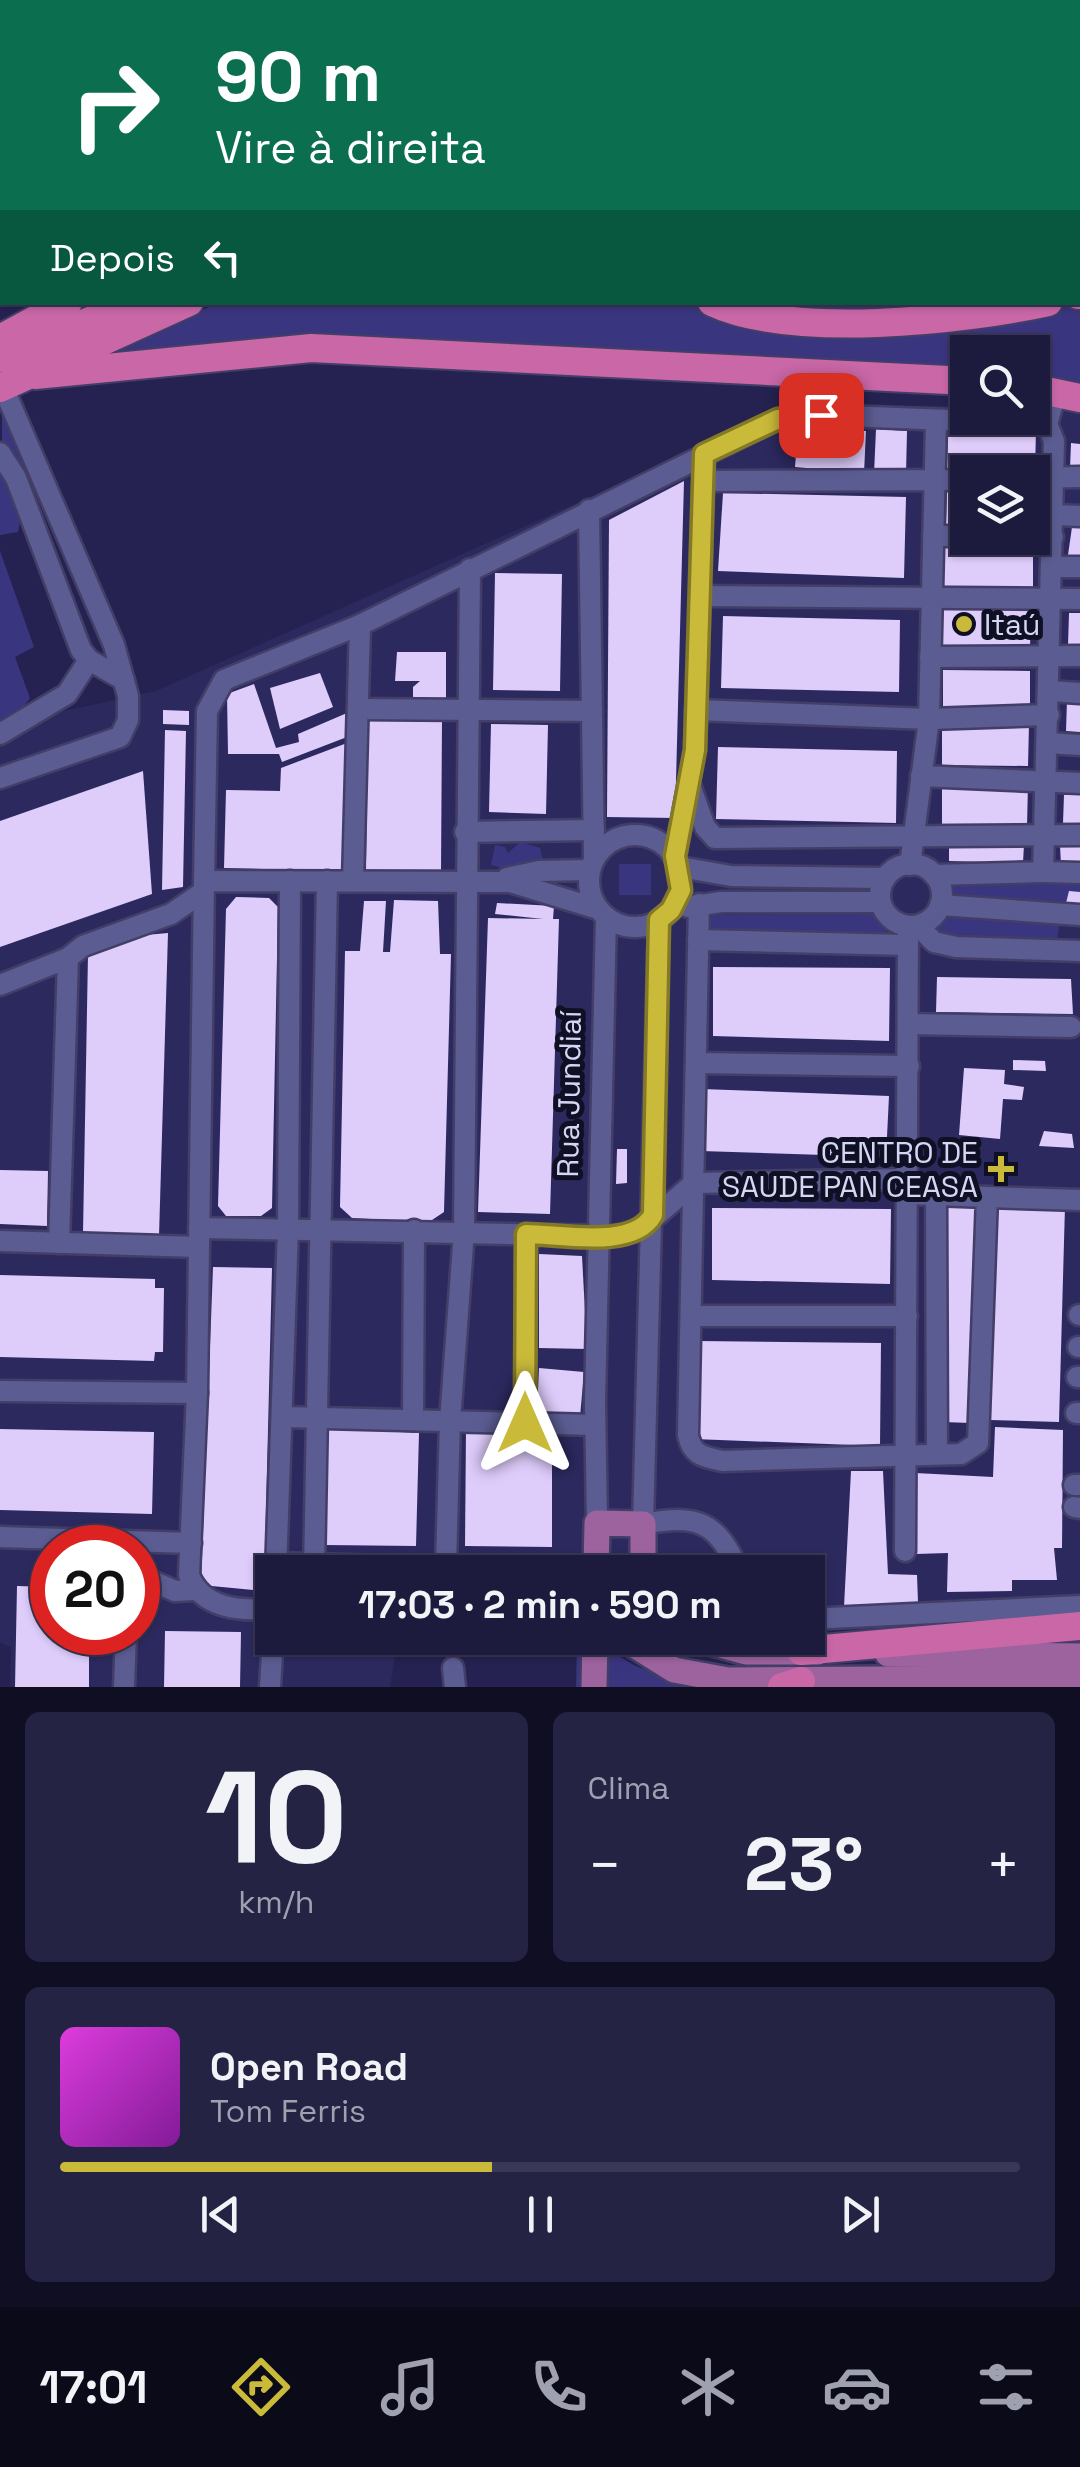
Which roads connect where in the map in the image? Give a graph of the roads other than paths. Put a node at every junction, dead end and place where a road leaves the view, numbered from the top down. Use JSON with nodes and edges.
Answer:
{"nodes":[{"id":1,"x":62,"y":305,"type":"edge"},
{"id":2,"x":129,"y":305,"type":"edge"},
{"id":3,"x":184,"y":305,"type":"edge"},
{"id":4,"x":720,"y":305,"type":"edge"},
{"id":5,"x":1028,"y":305,"type":"edge"},
{"id":6,"x":0,"y":339,"type":"edge"},
{"id":7,"x":0,"y":358,"type":"edge"},
{"id":8,"x":36,"y":375,"type":"junction"},
{"id":9,"x":950,"y":380,"type":"edge"},
{"id":10,"x":1,"y":388,"type":"edge"},
{"id":11,"x":1080,"y":398,"type":"edge"},
{"id":12,"x":1050,"y":405,"type":"edge"},
{"id":13,"x":950,"y":419,"type":"edge"},
{"id":14,"x":936,"y":421,"type":"junction"},
{"id":15,"x":1050,"y":427,"type":"edge"},
{"id":16,"x":0,"y":453,"type":"edge"},
{"id":17,"x":704,"y":454,"type":"junction"},
{"id":18,"x":1080,"y":477,"type":"edge"},
{"id":19,"x":1050,"y":478,"type":"edge"},
{"id":20,"x":1055,"y":478,"type":"junction"},
{"id":21,"x":704,"y":481,"type":"junction"},
{"id":22,"x":950,"y":481,"type":"edge"},
{"id":23,"x":934,"y":482,"type":"junction"},
{"id":24,"x":589,"y":510,"type":"junction"},
{"id":25,"x":1054,"y":515,"type":"junction"},
{"id":26,"x":1080,"y":516,"type":"edge"},
{"id":27,"x":1050,"y":523,"type":"edge"},
{"id":28,"x":933,"y":536,"type":"junction"},
{"id":29,"x":950,"y":536,"type":"edge"},
{"id":30,"x":71,"y":545,"type":"junction"},
{"id":31,"x":1050,"y":555,"type":"edge"},
{"id":32,"x":44,"y":556,"type":"junction"},
{"id":33,"x":1054,"y":567,"type":"junction"},
{"id":34,"x":1080,"y":567,"type":"edge"},
{"id":35,"x":470,"y":569,"type":"junction"},
{"id":36,"x":702,"y":596,"type":"junction"},
{"id":37,"x":932,"y":599,"type":"junction"},
{"id":38,"x":1054,"y":599,"type":"junction"},
{"id":39,"x":1080,"y":599,"type":"edge"},
{"id":40,"x":360,"y":625,"type":"junction"},
{"id":41,"x":1052,"y":654,"type":"junction"},
{"id":42,"x":1080,"y":656,"type":"edge"},
{"id":43,"x":930,"y":657,"type":"junction"},
{"id":44,"x":89,"y":660,"type":"junction"},
{"id":45,"x":124,"y":680,"type":"junction"},
{"id":46,"x":1050,"y":691,"type":"junction"},
{"id":47,"x":1080,"y":693,"type":"edge"},
{"id":48,"x":359,"y":710,"type":"junction"},
{"id":49,"x":696,"y":710,"type":"junction"},
{"id":50,"x":468,"y":711,"type":"junction"},
{"id":51,"x":592,"y":711,"type":"junction"},
{"id":52,"x":1049,"y":716,"type":"junction"},
{"id":53,"x":929,"y":719,"type":"junction"},
{"id":54,"x":0,"y":734,"type":"edge"},
{"id":55,"x":1048,"y":743,"type":"junction"},
{"id":56,"x":1080,"y":745,"type":"edge"},
{"id":57,"x":921,"y":776,"type":"junction"},
{"id":58,"x":0,"y":778,"type":"edge"},
{"id":59,"x":1046,"y":782,"type":"junction"},
{"id":60,"x":1080,"y":783,"type":"edge"},
{"id":61,"x":690,"y":785,"type":"junction"},
{"id":62,"x":594,"y":830,"type":"junction"},
{"id":63,"x":466,"y":832,"type":"junction"},
{"id":64,"x":1044,"y":833,"type":"junction"},
{"id":65,"x":1080,"y":835,"type":"edge"},
{"id":66,"x":914,"y":838,"type":"junction"},
{"id":67,"x":677,"y":862,"type":"junction"},
{"id":68,"x":592,"y":864,"type":"junction"},
{"id":69,"x":910,"y":865,"type":"junction"},
{"id":70,"x":1044,"y":872,"type":"junction"},
{"id":71,"x":1080,"y":873,"type":"edge"},
{"id":72,"x":934,"y":875,"type":"junction"},
{"id":73,"x":885,"y":878,"type":"junction"},
{"id":74,"x":290,"y":881,"type":"junction"},
{"id":75,"x":327,"y":881,"type":"junction"},
{"id":76,"x":353,"y":881,"type":"junction"},
{"id":77,"x":464,"y":881,"type":"junction"},
{"id":78,"x":491,"y":881,"type":"junction"},
{"id":79,"x":204,"y":886,"type":"junction"},
{"id":80,"x":880,"y":902,"type":"junction"},
{"id":81,"x":699,"y":904,"type":"junction"},
{"id":82,"x":940,"y":905,"type":"junction"},
{"id":83,"x":602,"y":913,"type":"junction"},
{"id":84,"x":665,"y":915,"type":"junction"},
{"id":85,"x":1080,"y":916,"type":"edge"},
{"id":86,"x":911,"y":932,"type":"junction"},
{"id":87,"x":698,"y":940,"type":"junction"},
{"id":88,"x":1080,"y":950,"type":"edge"},
{"id":89,"x":68,"y":958,"type":"junction"},
{"id":90,"x":0,"y":986,"type":"edge"},
{"id":91,"x":909,"y":1024,"type":"junction"},
{"id":92,"x":1070,"y":1027,"type":"dead end"},
{"id":93,"x":697,"y":1063,"type":"junction"},
{"id":94,"x":909,"y":1066,"type":"junction"},
{"id":95,"x":694,"y":1183,"type":"junction"},
{"id":96,"x":908,"y":1187,"type":"junction"},
{"id":97,"x":936,"y":1195,"type":"junction"},
{"id":98,"x":987,"y":1197,"type":"junction"},
{"id":99,"x":1080,"y":1200,"type":"edge"},
{"id":100,"x":653,"y":1215,"type":"junction"},
{"id":101,"x":288,"y":1229,"type":"junction"},
{"id":102,"x":320,"y":1229,"type":"junction"},
{"id":103,"x":414,"y":1230,"type":"junction"},
{"id":104,"x":464,"y":1230,"type":"junction"},
{"id":105,"x":526,"y":1234,"type":"junction"},
{"id":106,"x":599,"y":1235,"type":"junction"},
{"id":107,"x":199,"y":1238,"type":"junction"},
{"id":108,"x":0,"y":1242,"type":"edge"},
{"id":109,"x":60,"y":1243,"type":"junction"},
{"id":110,"x":692,"y":1316,"type":"junction"},
{"id":111,"x":907,"y":1316,"type":"junction"},
{"id":112,"x":0,"y":1392,"type":"edge"},
{"id":113,"x":196,"y":1394,"type":"junction"},
{"id":114,"x":284,"y":1417,"type":"junction"},
{"id":115,"x":318,"y":1418,"type":"junction"},
{"id":116,"x":412,"y":1420,"type":"junction"},
{"id":117,"x":450,"y":1422,"type":"junction"},
{"id":118,"x":525,"y":1423,"type":"junction"},
{"id":119,"x":594,"y":1425,"type":"junction"},
{"id":120,"x":906,"y":1454,"type":"junction"},
{"id":121,"x":937,"y":1454,"type":"junction"},
{"id":122,"x":597,"y":1523,"type":"junction"},
{"id":123,"x":643,"y":1524,"type":"junction"},
{"id":124,"x":0,"y":1536,"type":"edge"},
{"id":125,"x":30,"y":1538,"type":"edge"},
{"id":126,"x":191,"y":1543,"type":"junction"},
{"id":127,"x":160,"y":1544,"type":"edge"},
{"id":128,"x":905,"y":1550,"type":"dead end"},
{"id":129,"x":278,"y":1555,"type":"edge"},
{"id":130,"x":314,"y":1555,"type":"edge"},
{"id":131,"x":446,"y":1555,"type":"edge"},
{"id":132,"x":596,"y":1555,"type":"edge"},
{"id":133,"x":643,"y":1555,"type":"edge"},
{"id":134,"x":731,"y":1555,"type":"edge"},
{"id":135,"x":160,"y":1585,"type":"edge"},
{"id":136,"x":195,"y":1590,"type":"junction"},
{"id":137,"x":1080,"y":1606,"type":"edge"},
{"id":138,"x":255,"y":1608,"type":"edge"},
{"id":139,"x":825,"y":1618,"type":"edge"},
{"id":140,"x":1080,"y":1626,"type":"edge"},
{"id":141,"x":825,"y":1649,"type":"edge"},
{"id":142,"x":125,"y":1655,"type":"edge"},
{"id":143,"x":272,"y":1655,"type":"edge"},
{"id":144,"x":595,"y":1655,"type":"edge"},
{"id":145,"x":650,"y":1655,"type":"edge"},
{"id":146,"x":825,"y":1655,"type":"edge"},
{"id":147,"x":1080,"y":1656,"type":"edge"},
{"id":148,"x":903,"y":1666,"type":"junction"},
{"id":149,"x":1080,"y":1678,"type":"edge"},
{"id":150,"x":791,"y":1684,"type":"edge"},
{"id":151,"x":124,"y":1687,"type":"edge"},
{"id":152,"x":270,"y":1687,"type":"edge"},
{"id":153,"x":594,"y":1687,"type":"edge"}],
"edges":[{"from":1,"to":6,"type":"highway"},
{"from":2,"to":7,"type":"highway"},
{"from":3,"to":8,"type":"highway"},
{"from":4,"to":5,"type":"highway"},
{"from":8,"to":9,"type":"highway"},
{"from":8,"to":10,"type":"highway"},
{"from":10,"to":30,"type":"street"},
{"from":11,"to":12,"type":"highway"},
{"from":13,"to":14,"type":"street"},
{"from":14,"to":17,"type":"street"},
{"from":14,"to":23,"type":"street"},
{"from":15,"to":20,"type":"street"},
{"from":16,"to":32,"type":"street"},
{"from":17,"to":21,"type":"street"},
{"from":17,"to":24,"type":"street"},
{"from":18,"to":20,"type":"street"},
{"from":19,"to":20,"type":"street"},
{"from":20,"to":25,"type":"street"},
{"from":21,"to":23,"type":"street"},
{"from":21,"to":36,"type":"street"},
{"from":22,"to":23,"type":"street"},
{"from":23,"to":28,"type":"street"},
{"from":24,"to":35,"type":"street"},
{"from":24,"to":51,"type":"street"},
{"from":25,"to":26,"type":"street"},
{"from":25,"to":27,"type":"street"},
{"from":28,"to":29,"type":"street"},
{"from":28,"to":37,"type":"street"},
{"from":30,"to":32,"type":"street"},
{"from":30,"to":45,"type":"street"},
{"from":31,"to":33,"type":"street"},
{"from":32,"to":44,"type":"street"},
{"from":33,"to":34,"type":"street"},
{"from":33,"to":38,"type":"street"},
{"from":35,"to":40,"type":"street"},
{"from":35,"to":50,"type":"street"},
{"from":36,"to":37,"type":"street"},
{"from":36,"to":49,"type":"street"},
{"from":37,"to":38,"type":"street"},
{"from":37,"to":43,"type":"street"},
{"from":38,"to":39,"type":"street"},
{"from":38,"to":41,"type":"street"},
{"from":40,"to":48,"type":"street"},
{"from":40,"to":79,"type":"street"},
{"from":41,"to":42,"type":"street"},
{"from":41,"to":43,"type":"street"},
{"from":41,"to":46,"type":"street"},
{"from":43,"to":53,"type":"street"},
{"from":44,"to":45,"type":"street"},
{"from":44,"to":54,"type":"street"},
{"from":45,"to":58,"type":"street"},
{"from":46,"to":47,"type":"street"},
{"from":46,"to":52,"type":"street"},
{"from":48,"to":50,"type":"street"},
{"from":48,"to":76,"type":"street"},
{"from":49,"to":53,"type":"street"},
{"from":49,"to":61,"type":"street"},
{"from":50,"to":51,"type":"street"},
{"from":50,"to":63,"type":"street"},
{"from":51,"to":62,"type":"street"},
{"from":52,"to":53,"type":"street"},
{"from":52,"to":55,"type":"street"},
{"from":53,"to":57,"type":"street"},
{"from":55,"to":56,"type":"street"},
{"from":55,"to":59,"type":"street"},
{"from":57,"to":59,"type":"street"},
{"from":57,"to":66,"type":"street"},
{"from":59,"to":60,"type":"street"},
{"from":59,"to":64,"type":"street"},
{"from":61,"to":66,"type":"street"},
{"from":61,"to":67,"type":"street"},
{"from":62,"to":63,"type":"street"},
{"from":62,"to":68,"type":"street"},
{"from":63,"to":77,"type":"street"},
{"from":64,"to":65,"type":"street"},
{"from":64,"to":66,"type":"street"},
{"from":64,"to":70,"type":"street"},
{"from":66,"to":69,"type":"street"},
{"from":67,"to":68,"type":"street"},
{"from":67,"to":73,"type":"street"},
{"from":67,"to":84,"type":"street"},
{"from":68,"to":78,"type":"street"},
{"from":68,"to":83,"type":"street"},
{"from":69,"to":72,"type":"street"},
{"from":69,"to":73,"type":"street"},
{"from":70,"to":71,"type":"street"},
{"from":70,"to":72,"type":"street"},
{"from":72,"to":82,"type":"street"},
{"from":73,"to":80,"type":"street"},
{"from":74,"to":75,"type":"street"},
{"from":74,"to":79,"type":"street"},
{"from":74,"to":101,"type":"street"},
{"from":75,"to":76,"type":"street"},
{"from":75,"to":102,"type":"street"},
{"from":76,"to":77,"type":"street"},
{"from":77,"to":78,"type":"street"},
{"from":77,"to":104,"type":"street"},
{"from":78,"to":83,"type":"street"},
{"from":79,"to":89,"type":"street"},
{"from":79,"to":107,"type":"street"},
{"from":80,"to":81,"type":"street"},
{"from":80,"to":86,"type":"street"},
{"from":81,"to":84,"type":"street"},
{"from":81,"to":87,"type":"street"},
{"from":82,"to":85,"type":"street"},
{"from":82,"to":86,"type":"street"},
{"from":83,"to":84,"type":"street"},
{"from":83,"to":106,"type":"street","name":"Rua Jundiaí"},
{"from":84,"to":100,"type":"street"},
{"from":86,"to":87,"type":"street"},
{"from":86,"to":88,"type":"street"},
{"from":86,"to":91,"type":"street"},
{"from":87,"to":93,"type":"street"},
{"from":89,"to":90,"type":"street"},
{"from":89,"to":109,"type":"street"},
{"from":91,"to":92,"type":"street"},
{"from":91,"to":94,"type":"street"},
{"from":93,"to":94,"type":"street"},
{"from":93,"to":95,"type":"street"},
{"from":94,"to":96,"type":"street"},
{"from":95,"to":96,"type":"street"},
{"from":95,"to":100,"type":"street"},
{"from":95,"to":110,"type":"street"},
{"from":96,"to":97,"type":"street"},
{"from":96,"to":111,"type":"street"},
{"from":97,"to":98,"type":"street"},
{"from":97,"to":121,"type":"street"},
{"from":98,"to":99,"type":"street"},
{"from":98,"to":121,"type":"street"},
{"from":100,"to":106,"type":"street"},
{"from":100,"to":123,"type":"street"},
{"from":101,"to":102,"type":"street"},
{"from":101,"to":107,"type":"street"},
{"from":101,"to":114,"type":"street"},
{"from":102,"to":103,"type":"street"},
{"from":102,"to":115,"type":"street"},
{"from":103,"to":104,"type":"street"},
{"from":103,"to":116,"type":"street"},
{"from":104,"to":105,"type":"street"},
{"from":104,"to":117,"type":"street"},
{"from":105,"to":106,"type":"street"},
{"from":105,"to":118,"type":"street"},
{"from":106,"to":119,"type":"street","name":"Rua Jundiaí"},
{"from":107,"to":109,"type":"street"},
{"from":107,"to":113,"type":"street"},
{"from":108,"to":109,"type":"street"},
{"from":110,"to":111,"type":"street"},
{"from":110,"to":120,"type":"street"},
{"from":111,"to":120,"type":"street"},
{"from":112,"to":113,"type":"street"},
{"from":113,"to":126,"type":"street"},
{"from":114,"to":115,"type":"street"},
{"from":114,"to":129,"type":"street"},
{"from":115,"to":116,"type":"street"},
{"from":115,"to":130,"type":"street"},
{"from":116,"to":117,"type":"street"},
{"from":117,"to":118,"type":"street"},
{"from":117,"to":131,"type":"street"},
{"from":118,"to":119,"type":"street"},
{"from":119,"to":122,"type":"street","name":"Rua Jundiaí"},
{"from":120,"to":121,"type":"street"},
{"from":120,"to":128,"type":"street"},
{"from":122,"to":123,"type":"main road"},
{"from":122,"to":132,"type":"main road","name":"Rua Jundiaí"},
{"from":123,"to":133,"type":"main road"},
{"from":123,"to":134,"type":"street"},
{"from":124,"to":125,"type":"street"},
{"from":126,"to":127,"type":"street"},
{"from":126,"to":136,"type":"street"},
{"from":135,"to":136,"type":"street"},
{"from":136,"to":138,"type":"street"},
{"from":137,"to":139,"type":"street"},
{"from":140,"to":141,"type":"highway"},
{"from":142,"to":151,"type":"street"},
{"from":143,"to":152,"type":"street"},
{"from":144,"to":153,"type":"main road"},
{"from":145,"to":150,"type":"main road"},
{"from":146,"to":148,"type":"main road"},
{"from":147,"to":148,"type":"main road"},
{"from":148,"to":149,"type":"main road"},
{"from":148,"to":150,"type":"main road"}]}
